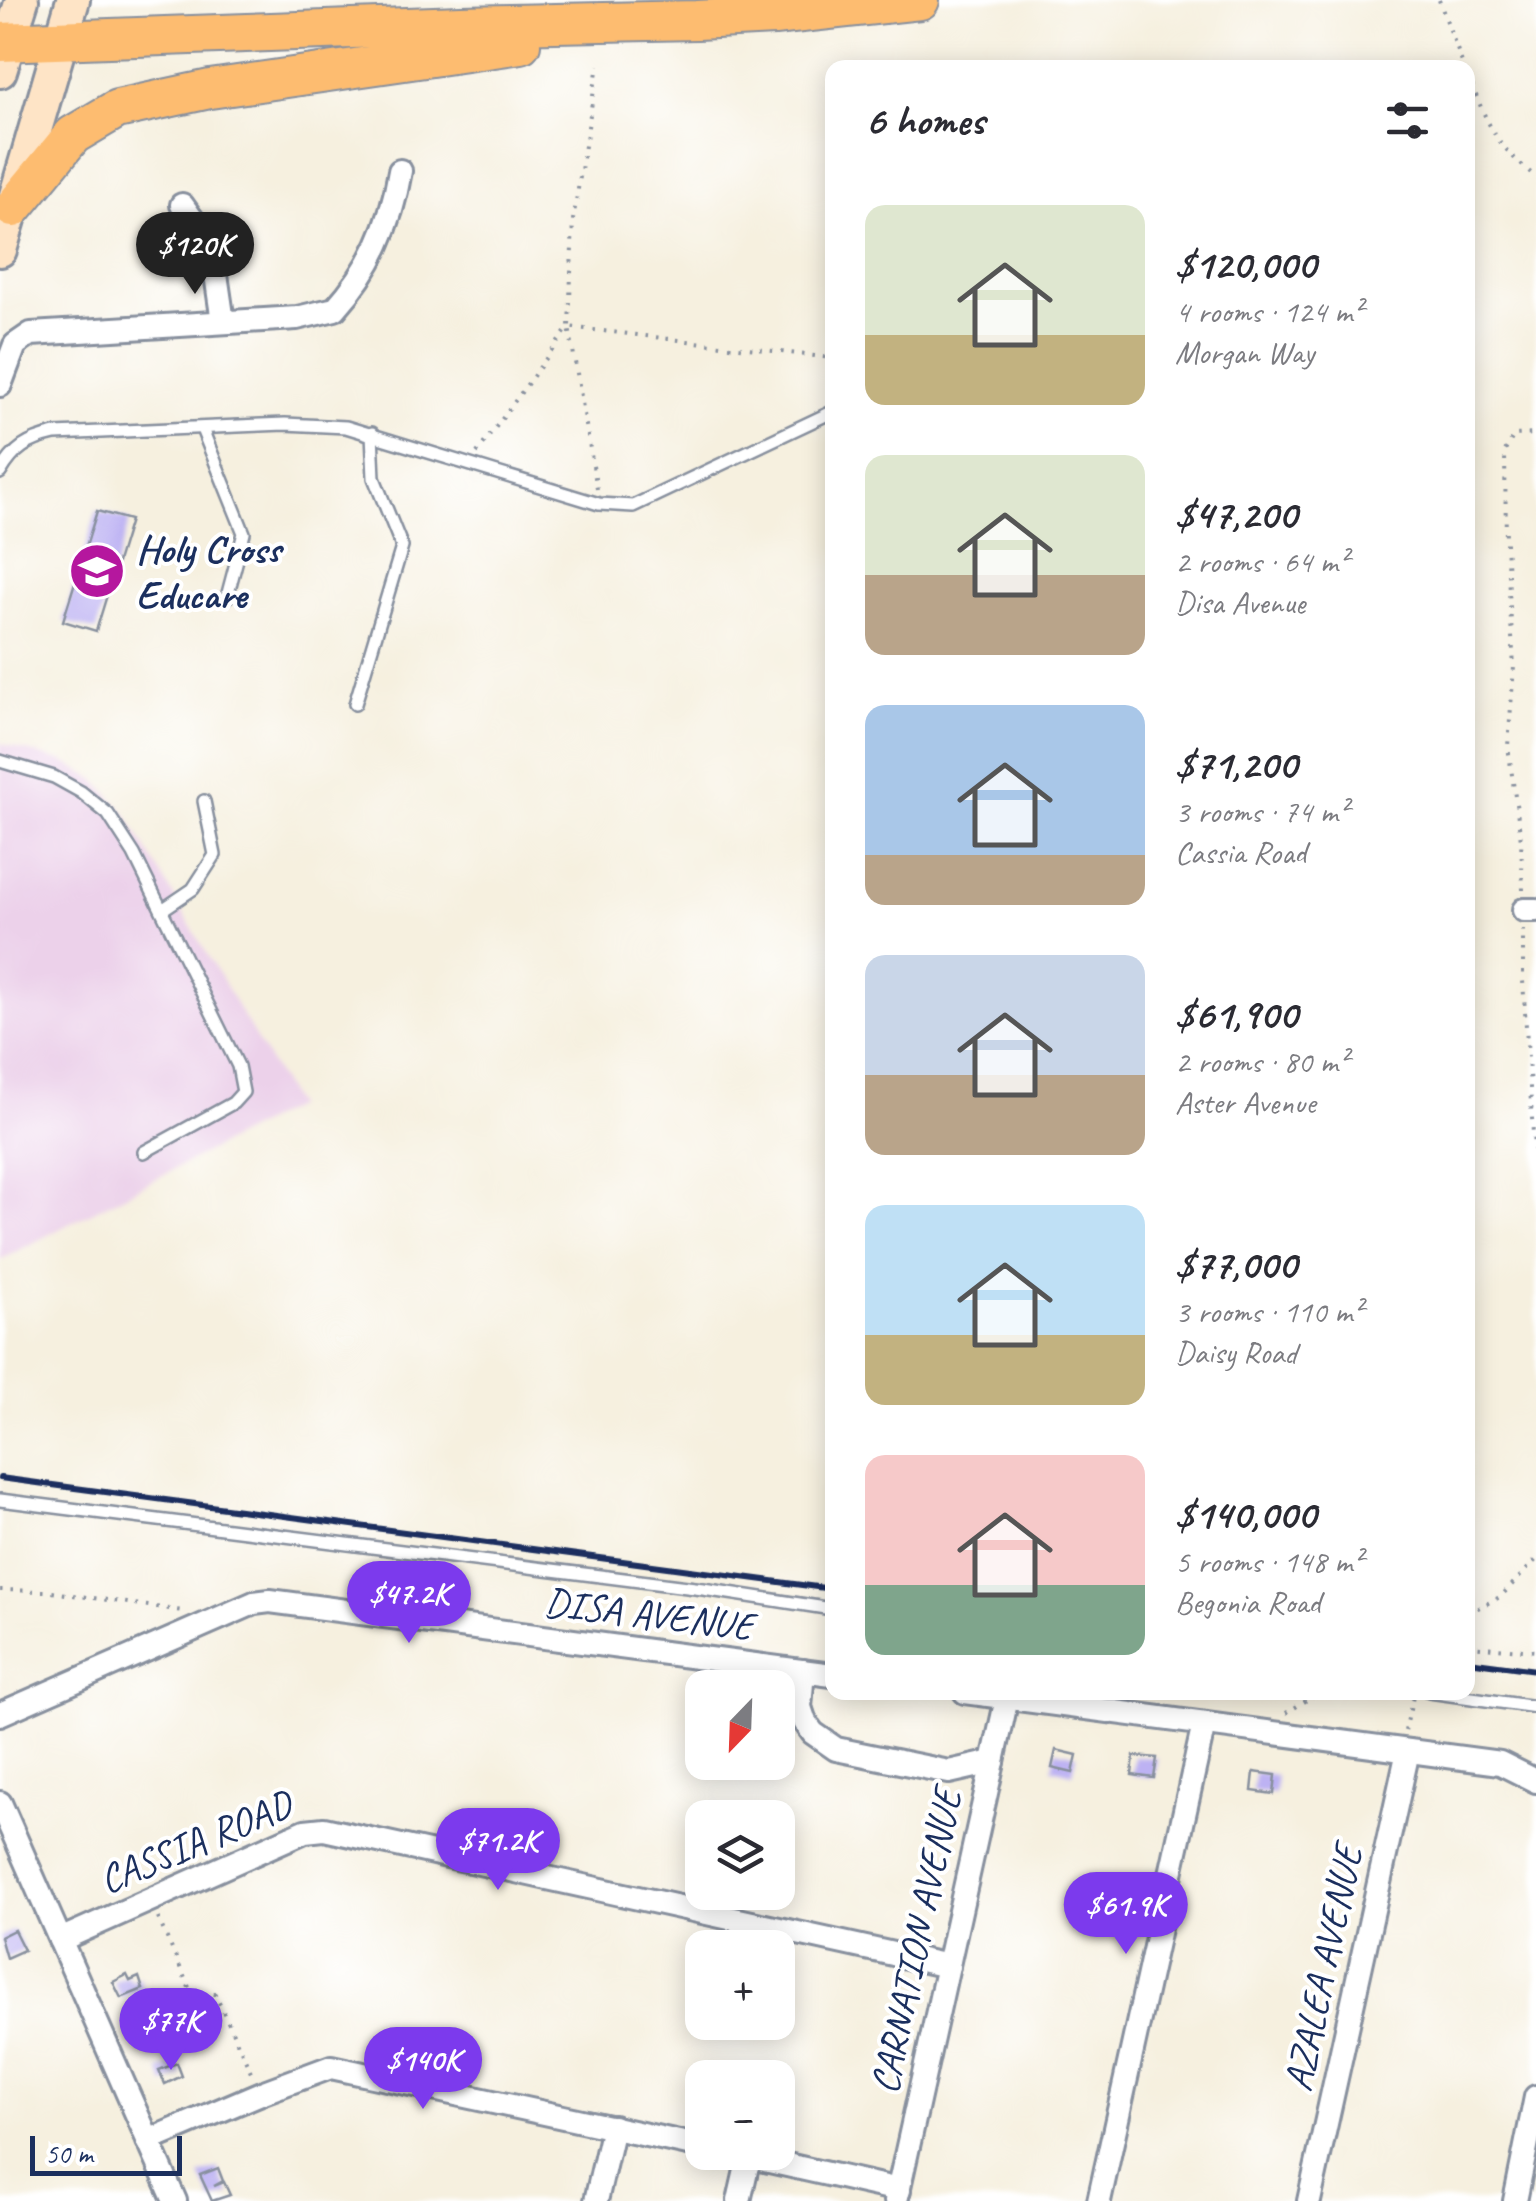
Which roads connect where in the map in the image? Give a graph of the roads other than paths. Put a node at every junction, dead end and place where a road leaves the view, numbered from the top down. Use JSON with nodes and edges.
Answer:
{"nodes":[{"id":1,"x":22,"y":0,"type":"edge"},
{"id":2,"x":72,"y":0,"type":"edge"},
{"id":3,"x":920,"y":0,"type":"edge"},
{"id":4,"x":697,"y":20,"type":"junction"},
{"id":5,"x":60,"y":39,"type":"junction"},
{"id":6,"x":3,"y":51,"type":"edge"},
{"id":7,"x":400,"y":171,"type":"dead end"},
{"id":8,"x":182,"y":204,"type":"dead end"},
{"id":9,"x":13,"y":208,"type":"junction"},
{"id":10,"x":0,"y":250,"type":"edge"},
{"id":11,"x":222,"y":322,"type":"junction"},
{"id":12,"x":0,"y":385,"type":"edge"},
{"id":13,"x":825,"y":415,"type":"edge"},
{"id":14,"x":202,"y":429,"type":"junction"},
{"id":15,"x":372,"y":432,"type":"junction"},
{"id":16,"x":0,"y":473,"type":"edge"},
{"id":17,"x":226,"y":597,"type":"dead end"},
{"id":18,"x":355,"y":704,"type":"dead end"},
{"id":19,"x":0,"y":761,"type":"edge"},
{"id":20,"x":204,"y":800,"type":"dead end"},
{"id":21,"x":162,"y":910,"type":"junction"},
{"id":22,"x":144,"y":1152,"type":"dead end"},
{"id":23,"x":0,"y":1500,"type":"edge"},
{"id":24,"x":825,"y":1608,"type":"edge"},
{"id":25,"x":803,"y":1671,"type":"junction"},
{"id":26,"x":825,"y":1674,"type":"edge"},
{"id":27,"x":1475,"y":1698,"type":"edge"},
{"id":28,"x":1006,"y":1700,"type":"edge"},
{"id":29,"x":1021,"y":1700,"type":"edge"},
{"id":30,"x":1536,"y":1707,"type":"edge"},
{"id":31,"x":0,"y":1714,"type":"edge"},
{"id":32,"x":1204,"y":1724,"type":"junction"},
{"id":33,"x":1408,"y":1751,"type":"junction"},
{"id":34,"x":992,"y":1762,"type":"junction"},
{"id":35,"x":1536,"y":1781,"type":"edge"},
{"id":36,"x":0,"y":1803,"type":"edge"},
{"id":37,"x":60,"y":1940,"type":"junction"},
{"id":38,"x":948,"y":1966,"type":"junction"},
{"id":39,"x":1536,"y":2097,"type":"edge"},
{"id":40,"x":613,"y":2127,"type":"junction"},
{"id":41,"x":148,"y":2141,"type":"junction"},
{"id":42,"x":685,"y":2142,"type":"edge"},
{"id":43,"x":795,"y":2169,"type":"edge"},
{"id":44,"x":739,"y":2170,"type":"edge"},
{"id":45,"x":898,"y":2195,"type":"edge"},
{"id":46,"x":174,"y":2201,"type":"edge"},
{"id":47,"x":596,"y":2201,"type":"edge"},
{"id":48,"x":739,"y":2201,"type":"edge"},
{"id":49,"x":1100,"y":2201,"type":"edge"},
{"id":50,"x":1310,"y":2201,"type":"edge"},
{"id":51,"x":1515,"y":2201,"type":"edge"}],
"edges":[{"from":1,"to":6,"type":"main road"},
{"from":2,"to":5,"type":"main road"},
{"from":3,"to":4,"type":"main road"},
{"from":4,"to":5,"type":"main road"},
{"from":4,"to":9,"type":"main road"},
{"from":5,"to":6,"type":"main road"},
{"from":5,"to":9,"type":"main road"},
{"from":7,"to":11,"type":"street"},
{"from":8,"to":11,"type":"street"},
{"from":9,"to":10,"type":"main road"},
{"from":11,"to":12,"type":"street"},
{"from":13,"to":15,"type":"lane"},
{"from":14,"to":15,"type":"lane"},
{"from":14,"to":16,"type":"lane"},
{"from":14,"to":17,"type":"lane"},
{"from":15,"to":18,"type":"lane"},
{"from":19,"to":21,"type":"lane"},
{"from":20,"to":21,"type":"lane"},
{"from":21,"to":22,"type":"lane"},
{"from":23,"to":24,"type":"lane"},
{"from":25,"to":26,"type":"street","name":"DISA AVENUE"},
{"from":25,"to":31,"type":"street","name":"DISA AVENUE"},
{"from":25,"to":34,"type":"street"},
{"from":27,"to":30,"type":"lane"},
{"from":28,"to":34,"type":"street","name":"CARNATION AVENUE"},
{"from":29,"to":32,"type":"street"},
{"from":32,"to":33,"type":"street"},
{"from":32,"to":49,"type":"street"},
{"from":33,"to":35,"type":"street"},
{"from":33,"to":50,"type":"street","name":"AZALEA AVENUE"},
{"from":34,"to":38,"type":"street","name":"CARNATION AVENUE"},
{"from":36,"to":37,"type":"street"},
{"from":37,"to":38,"type":"street","name":"CASSIA ROAD"},
{"from":37,"to":41,"type":"street"},
{"from":38,"to":45,"type":"street","name":"CARNATION AVENUE"},
{"from":39,"to":51,"type":"street"},
{"from":40,"to":41,"type":"street"},
{"from":40,"to":42,"type":"street"},
{"from":40,"to":47,"type":"street"},
{"from":41,"to":46,"type":"street"},
{"from":43,"to":45,"type":"street"},
{"from":44,"to":48,"type":"street"}]}
